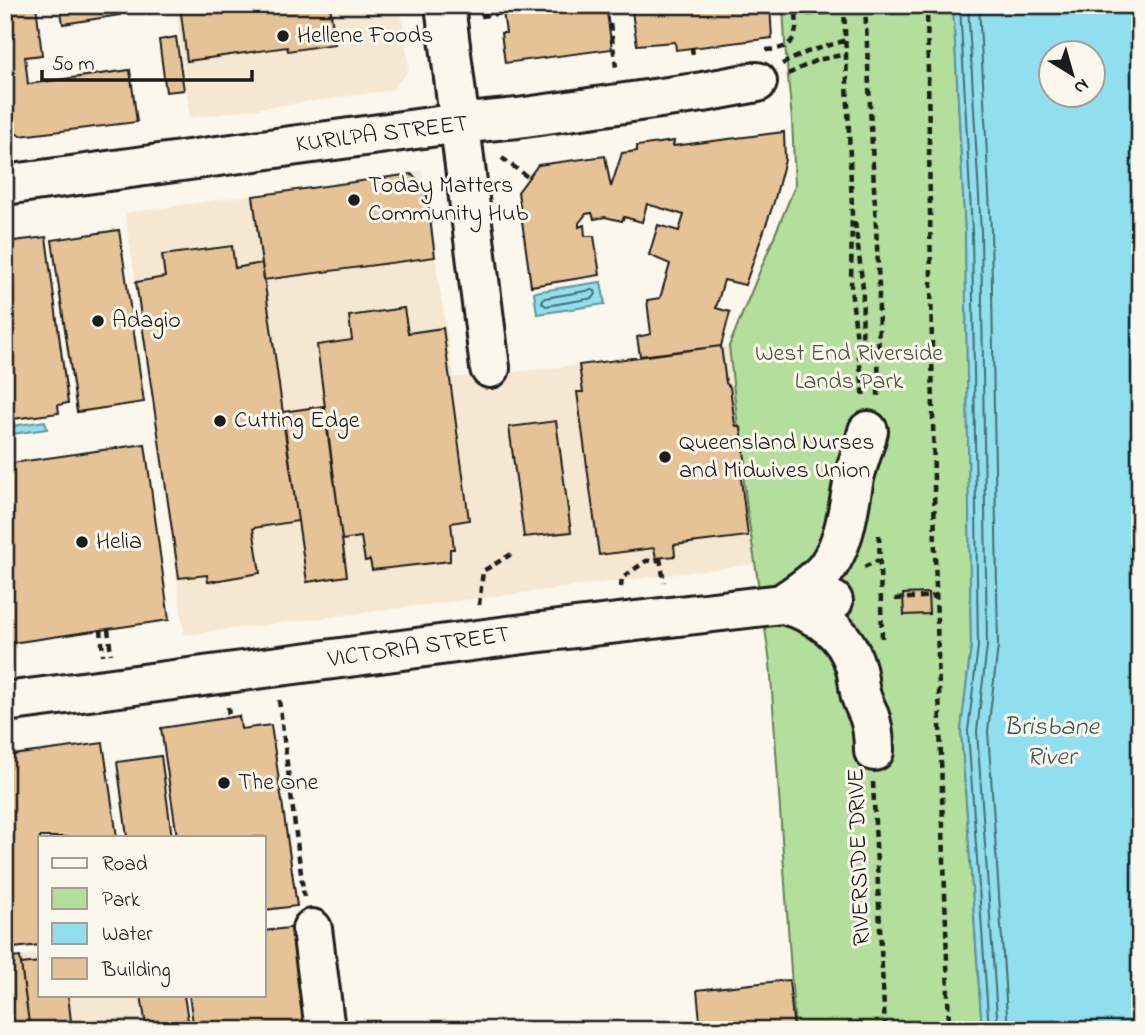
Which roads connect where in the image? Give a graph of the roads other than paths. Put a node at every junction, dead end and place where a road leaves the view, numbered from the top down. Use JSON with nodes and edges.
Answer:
{"nodes":[{"id":1,"x":445,"y":5,"type":"edge"},
{"id":2,"x":760,"y":66,"type":"road end"},
{"id":3,"x":459,"y":124,"type":"junction"},
{"id":4,"x":5,"y":185,"type":"edge"},
{"id":5,"x":490,"y":368,"type":"dead end"},
{"id":6,"x":873,"y":420,"type":"road end"},
{"id":7,"x":833,"y":601,"type":"dead end"},
{"id":8,"x":782,"y":604,"type":"junction"},
{"id":9,"x":5,"y":702,"type":"edge"},
{"id":10,"x":874,"y":751,"type":"road end"},
{"id":11,"x":308,"y":916,"type":"road end"},
{"id":12,"x":325,"y":1030,"type":"edge"}],
"edges":[{"from":1,"to":3,"type":"street"},
{"from":2,"to":3,"type":"street","name":"KURILPA STREET"},
{"from":3,"to":4,"type":"street","name":"KURILPA STREET"},
{"from":3,"to":5,"type":"street"},
{"from":6,"to":8,"type":"street"},
{"from":7,"to":8,"type":"street","name":"VICTORIA STREET"},
{"from":8,"to":9,"type":"street","name":"VICTORIA STREET"},
{"from":8,"to":10,"type":"street"},
{"from":11,"to":12,"type":"street"}]}
